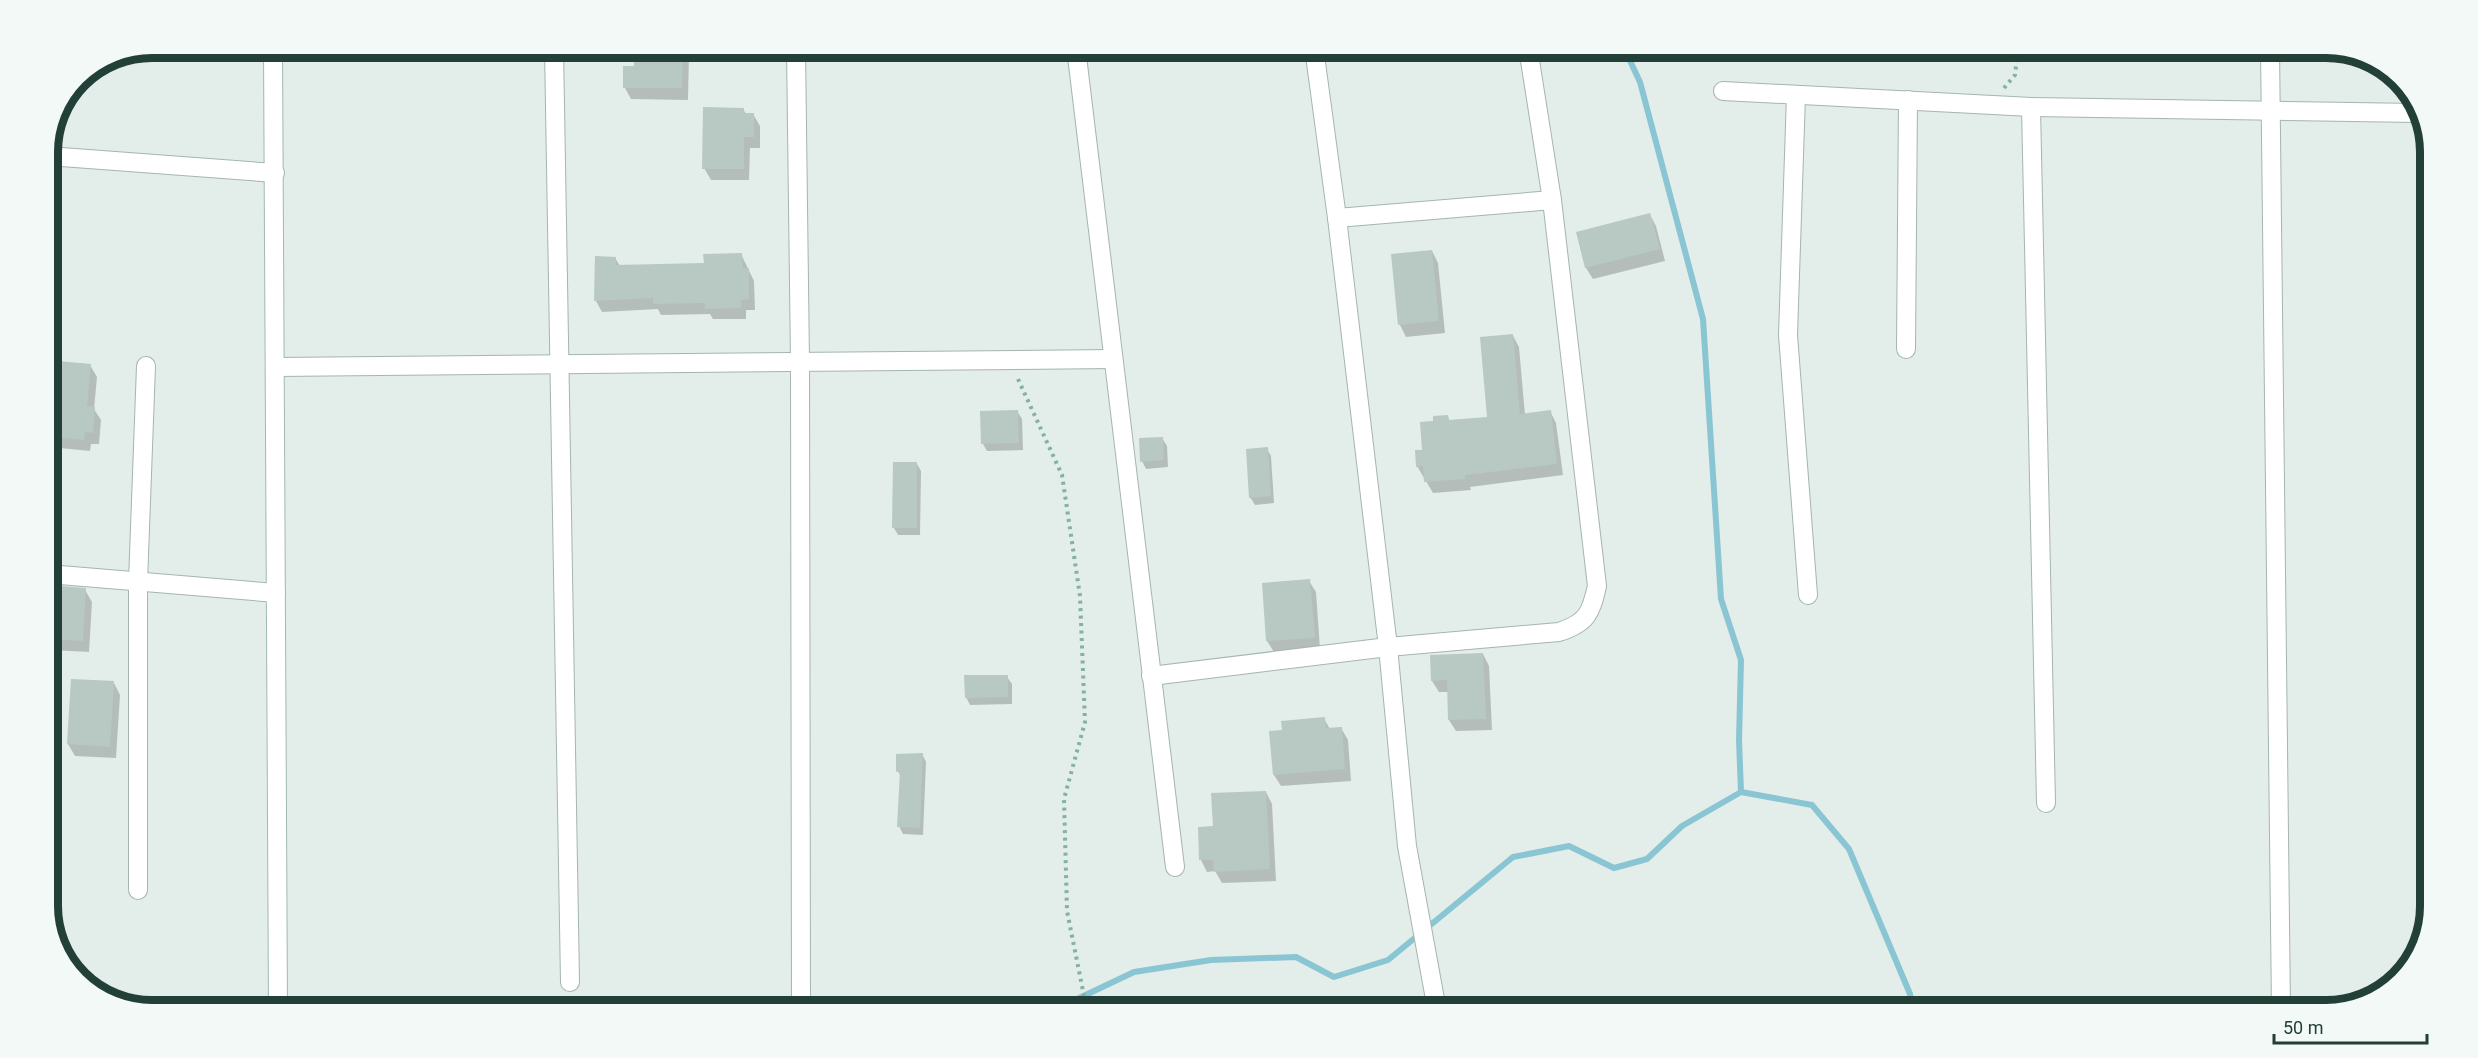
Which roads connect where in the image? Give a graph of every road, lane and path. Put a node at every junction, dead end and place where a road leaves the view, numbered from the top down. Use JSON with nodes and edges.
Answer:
{"nodes":[{"id":1,"x":273,"y":59,"type":"edge"},
{"id":2,"x":554,"y":59,"type":"edge"},
{"id":3,"x":796,"y":59,"type":"edge"},
{"id":4,"x":1077,"y":59,"type":"edge"},
{"id":5,"x":1315,"y":59,"type":"edge"},
{"id":6,"x":1530,"y":59,"type":"edge"},
{"id":7,"x":2017,"y":59,"type":"edge"},
{"id":8,"x":2270,"y":59,"type":"edge"},
{"id":9,"x":1723,"y":91,"type":"dead end"},
{"id":10,"x":1796,"y":95,"type":"junction"},
{"id":11,"x":1908,"y":100,"type":"junction"},
{"id":12,"x":1990,"y":105,"type":"junction"},
{"id":13,"x":2031,"y":106,"type":"junction"},
{"id":14,"x":2271,"y":110,"type":"junction"},
{"id":15,"x":2410,"y":113,"type":"edge"},
{"id":16,"x":59,"y":157,"type":"edge"},
{"id":17,"x":275,"y":173,"type":"junction"},
{"id":18,"x":1552,"y":200,"type":"junction"},
{"id":19,"x":1337,"y":218,"type":"junction"},
{"id":20,"x":1906,"y":350,"type":"dead end"},
{"id":21,"x":1113,"y":359,"type":"junction"},
{"id":22,"x":1010,"y":360,"type":"junction"},
{"id":23,"x":800,"y":362,"type":"junction"},
{"id":24,"x":560,"y":365,"type":"junction"},
{"id":25,"x":146,"y":366,"type":"dead end"},
{"id":26,"x":276,"y":367,"type":"junction"},
{"id":27,"x":59,"y":575,"type":"edge"},
{"id":28,"x":138,"y":582,"type":"junction"},
{"id":29,"x":276,"y":593,"type":"junction"},
{"id":30,"x":1808,"y":595,"type":"dead end"},
{"id":31,"x":1388,"y":647,"type":"junction"},
{"id":32,"x":1151,"y":676,"type":"junction"},
{"id":33,"x":2046,"y":803,"type":"dead end"},
{"id":34,"x":1175,"y":867,"type":"dead end"},
{"id":35,"x":138,"y":890,"type":"dead end"},
{"id":36,"x":570,"y":982,"type":"dead end"},
{"id":37,"x":1084,"y":996,"type":"dead end"},
{"id":38,"x":278,"y":1000,"type":"edge"},
{"id":39,"x":801,"y":1000,"type":"edge"},
{"id":40,"x":1435,"y":1000,"type":"edge"},
{"id":41,"x":2281,"y":1000,"type":"edge"}],
"edges":[{"from":1,"to":17,"type":"street"},
{"from":2,"to":24,"type":"street"},
{"from":3,"to":23,"type":"street"},
{"from":4,"to":21,"type":"street"},
{"from":5,"to":19,"type":"street"},
{"from":6,"to":18,"type":"street"},
{"from":7,"to":12,"type":"path"},
{"from":8,"to":14,"type":"street"},
{"from":9,"to":10,"type":"street"},
{"from":10,"to":11,"type":"street"},
{"from":10,"to":30,"type":"street"},
{"from":11,"to":12,"type":"street"},
{"from":11,"to":20,"type":"street"},
{"from":12,"to":13,"type":"street"},
{"from":13,"to":14,"type":"street"},
{"from":13,"to":33,"type":"street"},
{"from":14,"to":15,"type":"street"},
{"from":14,"to":41,"type":"street"},
{"from":16,"to":17,"type":"street"},
{"from":17,"to":26,"type":"street"},
{"from":18,"to":19,"type":"street"},
{"from":18,"to":31,"type":"street"},
{"from":19,"to":31,"type":"street"},
{"from":21,"to":22,"type":"street"},
{"from":21,"to":32,"type":"street"},
{"from":22,"to":23,"type":"street"},
{"from":22,"to":37,"type":"path"},
{"from":23,"to":24,"type":"street"},
{"from":23,"to":39,"type":"street"},
{"from":24,"to":26,"type":"street"},
{"from":24,"to":36,"type":"street"},
{"from":25,"to":28,"type":"street"},
{"from":26,"to":29,"type":"street"},
{"from":27,"to":28,"type":"street"},
{"from":28,"to":29,"type":"street"},
{"from":28,"to":35,"type":"street"},
{"from":29,"to":38,"type":"street"},
{"from":31,"to":32,"type":"street"},
{"from":31,"to":40,"type":"street"},
{"from":32,"to":34,"type":"street"}]}
